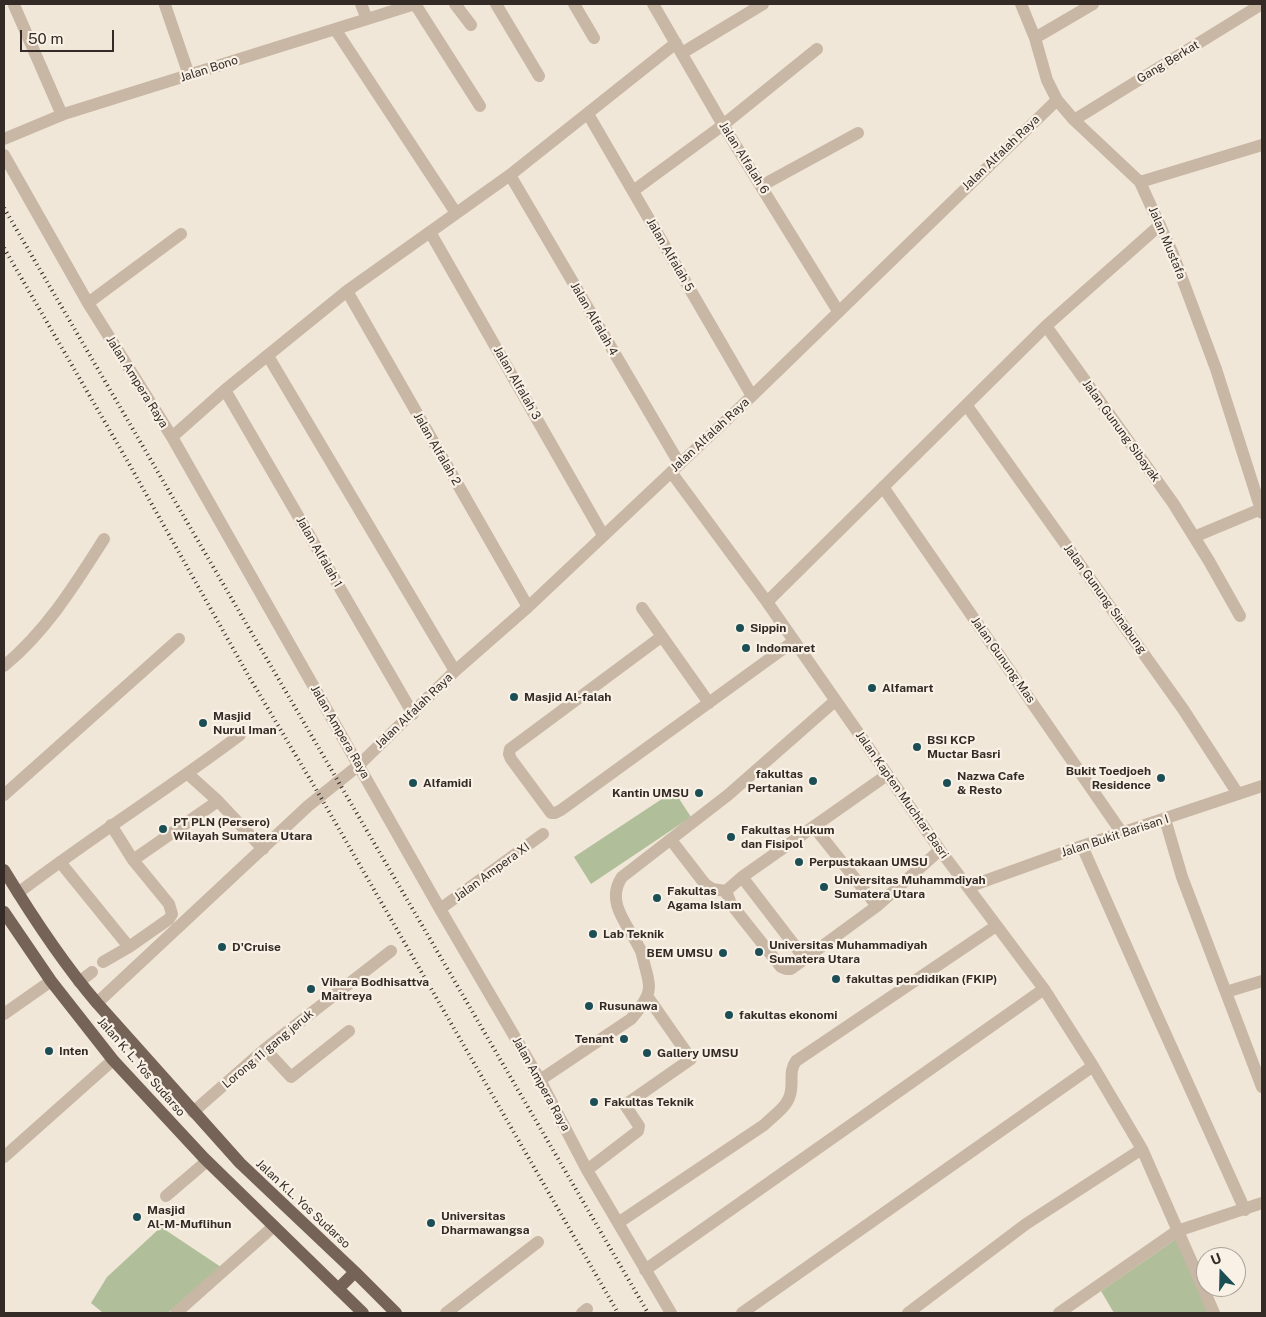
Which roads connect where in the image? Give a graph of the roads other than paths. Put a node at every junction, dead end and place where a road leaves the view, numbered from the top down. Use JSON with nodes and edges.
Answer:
{"nodes":[{"id":1,"x":361,"y":4,"type":"edge"},
{"id":2,"x":415,"y":4,"type":"edge"},
{"id":3,"x":455,"y":4,"type":"edge"},
{"id":4,"x":496,"y":4,"type":"edge"},
{"id":5,"x":574,"y":4,"type":"edge"},
{"id":6,"x":653,"y":4,"type":"edge"},
{"id":7,"x":763,"y":4,"type":"edge"},
{"id":8,"x":1021,"y":4,"type":"edge"},
{"id":9,"x":1093,"y":4,"type":"edge"},
{"id":10,"x":1262,"y":4,"type":"edge"},
{"id":11,"x":165,"y":5,"type":"edge"},
{"id":12,"x":12,"y":6,"type":"edge"},
{"id":13,"x":367,"y":19,"type":"junction"},
{"id":14,"x":471,"y":25,"type":"dead end"},
{"id":15,"x":336,"y":29,"type":"junction"},
{"id":16,"x":594,"y":38,"type":"dead end"},
{"id":17,"x":1035,"y":38,"type":"junction"},
{"id":18,"x":679,"y":48,"type":"junction"},
{"id":19,"x":817,"y":49,"type":"dead end"},
{"id":20,"x":189,"y":75,"type":"junction"},
{"id":21,"x":539,"y":76,"type":"dead end"},
{"id":22,"x":1057,"y":100,"type":"junction"},
{"id":23,"x":480,"y":106,"type":"dead end"},
{"id":24,"x":588,"y":114,"type":"junction"},
{"id":25,"x":62,"y":115,"type":"junction"},
{"id":26,"x":1074,"y":120,"type":"junction"},
{"id":27,"x":723,"y":125,"type":"junction"},
{"id":28,"x":858,"y":133,"type":"dead end"},
{"id":29,"x":4,"y":139,"type":"edge"},
{"id":30,"x":1261,"y":148,"type":"edge"},
{"id":31,"x":4,"y":155,"type":"edge"},
{"id":32,"x":510,"y":175,"type":"junction"},
{"id":33,"x":1140,"y":182,"type":"junction"},
{"id":34,"x":761,"y":186,"type":"junction"},
{"id":35,"x":633,"y":191,"type":"junction"},
{"id":36,"x":456,"y":213,"type":"junction"},
{"id":37,"x":1160,"y":225,"type":"junction"},
{"id":38,"x":430,"y":232,"type":"junction"},
{"id":39,"x":181,"y":234,"type":"dead end"},
{"id":40,"x":347,"y":291,"type":"junction"},
{"id":41,"x":88,"y":302,"type":"junction"},
{"id":42,"x":838,"y":311,"type":"junction"},
{"id":43,"x":1046,"y":326,"type":"junction"},
{"id":44,"x":268,"y":356,"type":"junction"},
{"id":45,"x":225,"y":390,"type":"junction"},
{"id":46,"x":752,"y":396,"type":"junction"},
{"id":47,"x":967,"y":406,"type":"junction"},
{"id":48,"x":172,"y":437,"type":"junction"},
{"id":49,"x":675,"y":468,"type":"junction"},
{"id":50,"x":883,"y":487,"type":"junction"},
{"id":51,"x":1262,"y":511,"type":"edge"},
{"id":52,"x":603,"y":535,"type":"junction"},
{"id":53,"x":1194,"y":537,"type":"junction"},
{"id":54,"x":104,"y":539,"type":"dead end"},
{"id":55,"x":768,"y":602,"type":"junction"},
{"id":56,"x":528,"y":607,"type":"junction"},
{"id":57,"x":642,"y":608,"type":"dead end"},
{"id":58,"x":1240,"y":616,"type":"dead end"},
{"id":59,"x":661,"y":636,"type":"junction"},
{"id":60,"x":178,"y":639,"type":"dead end"},
{"id":61,"x":794,"y":641,"type":"junction"},
{"id":62,"x":4,"y":666,"type":"edge"},
{"id":63,"x":455,"y":671,"type":"junction"},
{"id":64,"x":835,"y":700,"type":"junction"},
{"id":65,"x":709,"y":703,"type":"junction"},
{"id":66,"x":412,"y":714,"type":"junction"},
{"id":67,"x":240,"y":735,"type":"dead end"},
{"id":68,"x":359,"y":765,"type":"junction"},
{"id":69,"x":188,"y":774,"type":"junction"},
{"id":70,"x":887,"y":776,"type":"junction"},
{"id":71,"x":1262,"y":786,"type":"edge"},
{"id":72,"x":1238,"y":794,"type":"junction"},
{"id":73,"x":4,"y":795,"type":"edge"},
{"id":74,"x":218,"y":801,"type":"junction"},
{"id":75,"x":1165,"y":819,"type":"junction"},
{"id":76,"x":111,"y":825,"type":"junction"},
{"id":77,"x":814,"y":826,"type":"junction"},
{"id":78,"x":1122,"y":833,"type":"junction"},
{"id":79,"x":543,"y":834,"type":"dead end"},
{"id":80,"x":671,"y":840,"type":"junction"},
{"id":81,"x":1082,"y":846,"type":"junction"},
{"id":82,"x":263,"y":849,"type":"junction"},
{"id":83,"x":940,"y":850,"type":"junction"},
{"id":84,"x":134,"y":860,"type":"junction"},
{"id":85,"x":60,"y":862,"type":"junction"},
{"id":86,"x":4,"y":870,"type":"edge"},
{"id":87,"x":742,"y":877,"type":"junction"},
{"id":88,"x":968,"y":887,"type":"junction"},
{"id":89,"x":726,"y":891,"type":"junction"},
{"id":90,"x":18,"y":892,"type":"junction"},
{"id":91,"x":877,"y":906,"type":"junction"},
{"id":92,"x":440,"y":909,"type":"junction"},
{"id":93,"x":4,"y":912,"type":"edge"},
{"id":94,"x":996,"y":926,"type":"junction"},
{"id":95,"x":129,"y":947,"type":"junction"},
{"id":96,"x":391,"y":951,"type":"dead end"},
{"id":97,"x":805,"y":959,"type":"junction"},
{"id":98,"x":103,"y":962,"type":"dead end"},
{"id":99,"x":92,"y":972,"type":"dead end"},
{"id":100,"x":51,"y":981,"type":"junction"},
{"id":101,"x":1262,"y":981,"type":"edge"},
{"id":102,"x":79,"y":982,"type":"junction"},
{"id":103,"x":1044,"y":989,"type":"junction"},
{"id":104,"x":1226,"y":992,"type":"junction"},
{"id":105,"x":647,"y":996,"type":"junction"},
{"id":106,"x":97,"y":1003,"type":"junction"},
{"id":107,"x":4,"y":1014,"type":"edge"},
{"id":108,"x":349,"y":1031,"type":"dead end"},
{"id":109,"x":265,"y":1049,"type":"junction"},
{"id":110,"x":113,"y":1060,"type":"junction"},
{"id":111,"x":1093,"y":1066,"type":"junction"},
{"id":112,"x":540,"y":1080,"type":"junction"},
{"id":113,"x":1262,"y":1087,"type":"edge"},
{"id":114,"x":193,"y":1112,"type":"junction"},
{"id":115,"x":1142,"y":1149,"type":"junction"},
{"id":116,"x":4,"y":1157,"type":"edge"},
{"id":117,"x":207,"y":1161,"type":"junction"},
{"id":118,"x":587,"y":1170,"type":"junction"},
{"id":119,"x":166,"y":1196,"type":"dead end"},
{"id":120,"x":1262,"y":1203,"type":"edge"},
{"id":121,"x":1245,"y":1210,"type":"junction"},
{"id":122,"x":618,"y":1223,"type":"junction"},
{"id":123,"x":274,"y":1226,"type":"junction"},
{"id":124,"x":1177,"y":1232,"type":"junction"},
{"id":125,"x":538,"y":1242,"type":"dead end"},
{"id":126,"x":645,"y":1270,"type":"junction"},
{"id":127,"x":355,"y":1272,"type":"junction"},
{"id":128,"x":338,"y":1290,"type":"junction"},
{"id":129,"x":1209,"y":1312,"type":"edge"},
{"id":130,"x":176,"y":1313,"type":"edge"},
{"id":131,"x":362,"y":1313,"type":"edge"},
{"id":132,"x":396,"y":1313,"type":"edge"},
{"id":133,"x":446,"y":1313,"type":"edge"},
{"id":134,"x":671,"y":1313,"type":"edge"},
{"id":135,"x":742,"y":1313,"type":"edge"},
{"id":136,"x":908,"y":1313,"type":"edge"},
{"id":137,"x":1058,"y":1313,"type":"edge"}],
"edges":[{"from":1,"to":13,"type":"street"},
{"from":2,"to":13,"type":"street","name":"Jalan Bono"},
{"from":2,"to":23,"type":"street"},
{"from":3,"to":14,"type":"street"},
{"from":4,"to":21,"type":"street"},
{"from":5,"to":16,"type":"street"},
{"from":6,"to":18,"type":"street","name":"Jalan Alfalah 6"},
{"from":7,"to":18,"type":"street"},
{"from":8,"to":17,"type":"street","name":"Jalan Mustafa"},
{"from":9,"to":17,"type":"street"},
{"from":10,"to":26,"type":"street","name":"Gang Berkat"},
{"from":11,"to":20,"type":"street"},
{"from":12,"to":25,"type":"street"},
{"from":13,"to":15,"type":"street","name":"Jalan Bono"},
{"from":15,"to":20,"type":"street","name":"Jalan Bono"},
{"from":15,"to":36,"type":"street"},
{"from":17,"to":22,"type":"street","name":"Jalan Mustafa"},
{"from":18,"to":24,"type":"street"},
{"from":18,"to":27,"type":"street","name":"Jalan Alfalah 6"},
{"from":19,"to":27,"type":"street"},
{"from":20,"to":25,"type":"street","name":"Jalan Bono"},
{"from":22,"to":26,"type":"street","name":"Jalan Mustafa"},
{"from":22,"to":42,"type":"street","name":"Jalan Alfalah Raya"},
{"from":24,"to":32,"type":"street"},
{"from":24,"to":35,"type":"street","name":"Jalan Alfalah 5"},
{"from":25,"to":29,"type":"street","name":"Jalan Bono"},
{"from":26,"to":33,"type":"street","name":"Jalan Mustafa"},
{"from":27,"to":34,"type":"street","name":"Jalan Alfalah 6"},
{"from":27,"to":35,"type":"street"},
{"from":28,"to":34,"type":"street"},
{"from":30,"to":33,"type":"street"},
{"from":31,"to":41,"type":"street","name":"Jalan Ampera Raya"},
{"from":32,"to":36,"type":"street"},
{"from":32,"to":49,"type":"street","name":"Jalan Alfalah 4"},
{"from":33,"to":37,"type":"street","name":"Jalan Mustafa"},
{"from":34,"to":42,"type":"street","name":"Jalan Alfalah 6"},
{"from":35,"to":46,"type":"street","name":"Jalan Alfalah 5"},
{"from":36,"to":38,"type":"street"},
{"from":37,"to":43,"type":"street"},
{"from":37,"to":51,"type":"street","name":"Jalan Mustafa"},
{"from":38,"to":40,"type":"street"},
{"from":38,"to":52,"type":"street","name":"Jalan Alfalah 3"},
{"from":39,"to":41,"type":"street"},
{"from":40,"to":44,"type":"street"},
{"from":40,"to":56,"type":"street","name":"Jalan Alfalah 2"},
{"from":41,"to":48,"type":"street","name":"Jalan Ampera Raya"},
{"from":42,"to":46,"type":"street","name":"Jalan Alfalah Raya"},
{"from":43,"to":47,"type":"street"},
{"from":43,"to":53,"type":"street","name":"Jalan Gunung Sibayak"},
{"from":44,"to":45,"type":"street"},
{"from":44,"to":63,"type":"street"},
{"from":45,"to":48,"type":"street"},
{"from":45,"to":66,"type":"street","name":"Jalan Alfalah 1"},
{"from":46,"to":49,"type":"street","name":"Jalan Alfalah Raya"},
{"from":47,"to":50,"type":"street"},
{"from":47,"to":72,"type":"street","name":"Jalan Gunung Sinabung"},
{"from":48,"to":68,"type":"street","name":"Jalan Ampera Raya"},
{"from":49,"to":52,"type":"street","name":"Jalan Alfalah Raya"},
{"from":49,"to":55,"type":"street","name":"Jalan Kapten Muchtar Basri"},
{"from":50,"to":55,"type":"street"},
{"from":50,"to":78,"type":"street","name":"Jalan Gunung Mas"},
{"from":51,"to":53,"type":"street"},
{"from":52,"to":56,"type":"street","name":"Jalan Alfalah Raya"},
{"from":53,"to":58,"type":"street","name":"Jalan Gunung Sibayak"},
{"from":54,"to":62,"type":"street"},
{"from":55,"to":61,"type":"street","name":"Jalan Kapten Muchtar Basri"},
{"from":56,"to":63,"type":"street","name":"Jalan Alfalah Raya"},
{"from":57,"to":59,"type":"street"},
{"from":59,"to":65,"type":"street"},
{"from":59,"to":65,"type":"street"},
{"from":60,"to":73,"type":"street"},
{"from":61,"to":64,"type":"street","name":"Jalan Kapten Muchtar Basri"},
{"from":61,"to":65,"type":"street"},
{"from":63,"to":66,"type":"street","name":"Jalan Alfalah Raya"},
{"from":64,"to":70,"type":"street","name":"Jalan Kapten Muchtar Basri"},
{"from":64,"to":80,"type":"street"},
{"from":66,"to":68,"type":"street","name":"Jalan Alfalah Raya"},
{"from":67,"to":69,"type":"street"},
{"from":68,"to":82,"type":"street","name":"Jalan Alfalah Raya"},
{"from":68,"to":92,"type":"street","name":"Jalan Ampera Raya"},
{"from":69,"to":74,"type":"street"},
{"from":69,"to":76,"type":"street"},
{"from":70,"to":77,"type":"street"},
{"from":70,"to":83,"type":"street","name":"Jalan Kapten Muchtar Basri"},
{"from":71,"to":72,"type":"street","name":"Jalan Bukit Barisan I"},
{"from":72,"to":75,"type":"street","name":"Jalan Bukit Barisan I"},
{"from":74,"to":82,"type":"street"},
{"from":74,"to":84,"type":"street"},
{"from":75,"to":78,"type":"street","name":"Jalan Bukit Barisan I"},
{"from":75,"to":104,"type":"street"},
{"from":76,"to":84,"type":"street"},
{"from":76,"to":85,"type":"street"},
{"from":77,"to":87,"type":"street"},
{"from":77,"to":91,"type":"street"},
{"from":78,"to":81,"type":"street","name":"Jalan Bukit Barisan I"},
{"from":79,"to":92,"type":"street","name":"Jalan Ampera XI"},
{"from":80,"to":89,"type":"street"},
{"from":80,"to":105,"type":"street"},
{"from":81,"to":88,"type":"street","name":"Jalan Bukit Barisan I"},
{"from":81,"to":121,"type":"street"},
{"from":82,"to":106,"type":"street","name":"Jalan Alfalah Raya"},
{"from":83,"to":88,"type":"street","name":"Jalan Kapten Muchtar Basri"},
{"from":83,"to":91,"type":"street"},
{"from":84,"to":95,"type":"street"},
{"from":85,"to":90,"type":"street"},
{"from":85,"to":95,"type":"street"},
{"from":86,"to":90,"type":"main road","name":"Jalan K. L. Yos Sudarso"},
{"from":87,"to":89,"type":"street"},
{"from":87,"to":97,"type":"street"},
{"from":88,"to":94,"type":"street","name":"Jalan Kapten Muchtar Basri"},
{"from":89,"to":97,"type":"street"},
{"from":90,"to":102,"type":"main road","name":"Jalan K. L. Yos Sudarso"},
{"from":91,"to":97,"type":"street"},
{"from":92,"to":112,"type":"street","name":"Jalan Ampera Raya"},
{"from":93,"to":100,"type":"main road","name":"Jalan K. L. Yos Sudarso"},
{"from":94,"to":103,"type":"street","name":"Jalan Kapten Muchtar Basri"},
{"from":94,"to":122,"type":"street"},
{"from":95,"to":98,"type":"street"},
{"from":96,"to":109,"type":"street","name":"Lorong 11 gang jeruk"},
{"from":99,"to":102,"type":"street"},
{"from":100,"to":107,"type":"street"},
{"from":100,"to":110,"type":"main road","name":"Jalan K. L. Yos Sudarso"},
{"from":101,"to":104,"type":"street"},
{"from":102,"to":106,"type":"main road","name":"Jalan K. L. Yos Sudarso"},
{"from":103,"to":111,"type":"street","name":"Jalan Kapten Muchtar Basri"},
{"from":103,"to":126,"type":"street"},
{"from":104,"to":113,"type":"street"},
{"from":105,"to":112,"type":"street"},
{"from":105,"to":118,"type":"street"},
{"from":106,"to":114,"type":"main road","name":"Jalan K. L. Yos Sudarso"},
{"from":108,"to":109,"type":"street"},
{"from":109,"to":114,"type":"street","name":"Lorong 11 gang jeruk"},
{"from":110,"to":116,"type":"street"},
{"from":110,"to":117,"type":"main road","name":"Jalan K. L. Yos Sudarso"},
{"from":111,"to":115,"type":"street","name":"Jalan Kapten Muchtar Basri"},
{"from":111,"to":135,"type":"street"},
{"from":112,"to":118,"type":"street","name":"Jalan Ampera Raya"},
{"from":114,"to":127,"type":"main road","name":"Jalan K.L. Yos Sudarso"},
{"from":115,"to":124,"type":"street","name":"Jalan Kapten Muchtar Basri"},
{"from":115,"to":136,"type":"street"},
{"from":117,"to":119,"type":"street"},
{"from":117,"to":123,"type":"main road","name":"Jalan K. L. Yos Sudarso"},
{"from":118,"to":122,"type":"street","name":"Jalan Ampera Raya"},
{"from":120,"to":121,"type":"street"},
{"from":121,"to":124,"type":"street"},
{"from":122,"to":126,"type":"street","name":"Jalan Ampera Raya"},
{"from":123,"to":128,"type":"main road"},
{"from":123,"to":130,"type":"street"},
{"from":124,"to":129,"type":"street","name":"Jalan Kapten Muchtar Basri"},
{"from":124,"to":137,"type":"street"},
{"from":125,"to":133,"type":"street"},
{"from":126,"to":134,"type":"street","name":"Jalan Ampera Raya"},
{"from":127,"to":128,"type":"main road"},
{"from":127,"to":132,"type":"main road","name":"Jalan K.L. Yos Sudarso"},
{"from":128,"to":131,"type":"main road"}]}
